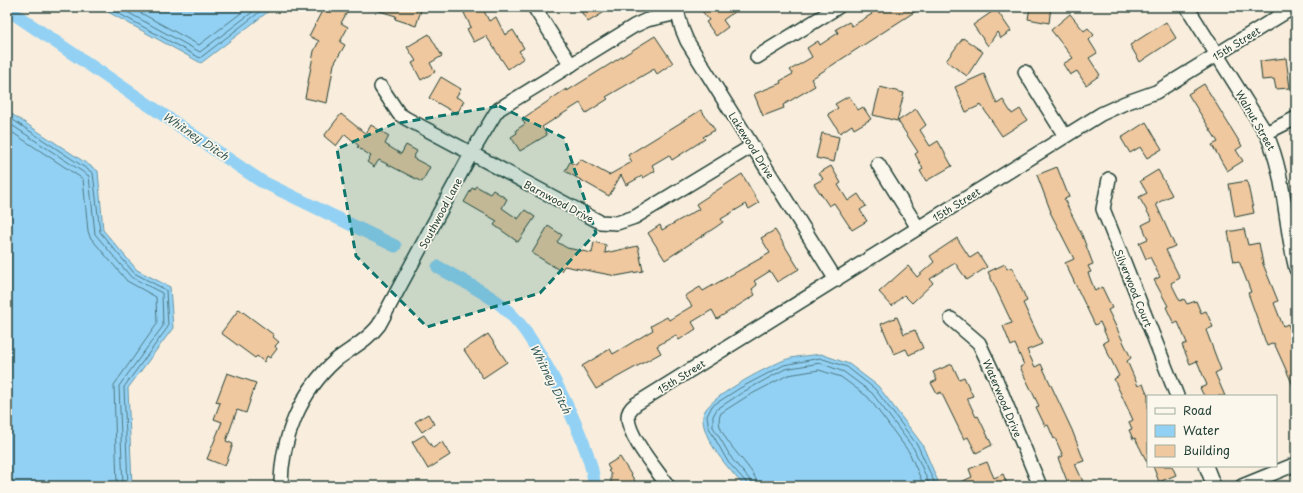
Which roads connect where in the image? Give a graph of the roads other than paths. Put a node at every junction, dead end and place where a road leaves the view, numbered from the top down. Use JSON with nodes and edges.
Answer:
{"nodes":[{"id":1,"x":534,"y":7,"type":"edge"},
{"id":2,"x":838,"y":7,"type":"edge"},
{"id":3,"x":1187,"y":7,"type":"edge"},
{"id":4,"x":1294,"y":7,"type":"edge"},
{"id":5,"x":677,"y":10,"type":"edge"},
{"id":6,"x":1217,"y":55,"type":"junction"},
{"id":7,"x":757,"y":57,"type":"dead end"},
{"id":8,"x":571,"y":65,"type":"junction"},
{"id":9,"x":1025,"y":72,"type":"dead end"},
{"id":10,"x":381,"y":88,"type":"dead end"},
{"id":11,"x":1296,"y":118,"type":"edge"},
{"id":12,"x":1266,"y":133,"type":"junction"},
{"id":13,"x":1065,"y":136,"type":"junction"},
{"id":14,"x":752,"y":146,"type":"junction"},
{"id":15,"x":471,"y":154,"type":"junction"},
{"id":16,"x":878,"y":164,"type":"dead end"},
{"id":17,"x":1109,"y":179,"type":"dead end"},
{"id":18,"x":918,"y":228,"type":"junction"},
{"id":19,"x":1296,"y":269,"type":"edge"},
{"id":20,"x":836,"y":280,"type":"junction"},
{"id":21,"x":952,"y":319,"type":"dead end"},
{"id":22,"x":1177,"y":395,"type":"edge"},
{"id":23,"x":1296,"y":464,"type":"edge"},
{"id":24,"x":1206,"y":467,"type":"edge"},
{"id":25,"x":280,"y":486,"type":"edge"},
{"id":26,"x":668,"y":486,"type":"edge"},
{"id":27,"x":1040,"y":486,"type":"edge"},
{"id":28,"x":1214,"y":486,"type":"edge"},
{"id":29,"x":1242,"y":486,"type":"edge"}],
"edges":[{"from":1,"to":8,"type":"street"},
{"from":2,"to":7,"type":"street"},
{"from":3,"to":6,"type":"street","name":"Walnut Street"},
{"from":4,"to":6,"type":"street","name":"15th Street"},
{"from":5,"to":8,"type":"street","name":"Southwood Lane"},
{"from":5,"to":14,"type":"street","name":"Lakewood Drive"},
{"from":6,"to":12,"type":"street","name":"Walnut Street"},
{"from":6,"to":13,"type":"street","name":"15th Street"},
{"from":8,"to":15,"type":"street","name":"Southwood Lane"},
{"from":9,"to":13,"type":"street"},
{"from":10,"to":15,"type":"street","name":"Barnwood Drive"},
{"from":11,"to":12,"type":"street"},
{"from":12,"to":19,"type":"street","name":"Walnut Street"},
{"from":13,"to":18,"type":"street","name":"15th Street"},
{"from":14,"to":15,"type":"street","name":"Barnwood Drive"},
{"from":14,"to":20,"type":"street","name":"Lakewood Drive"},
{"from":15,"to":25,"type":"street","name":"Southwood Lane"},
{"from":16,"to":18,"type":"street"},
{"from":17,"to":22,"type":"street","name":"Silverwood Court"},
{"from":18,"to":20,"type":"street","name":"15th Street"},
{"from":20,"to":26,"type":"street","name":"15th Street"},
{"from":21,"to":27,"type":"street","name":"Waterwood Drive"},
{"from":23,"to":29,"type":"street"},
{"from":24,"to":28,"type":"street"}]}
